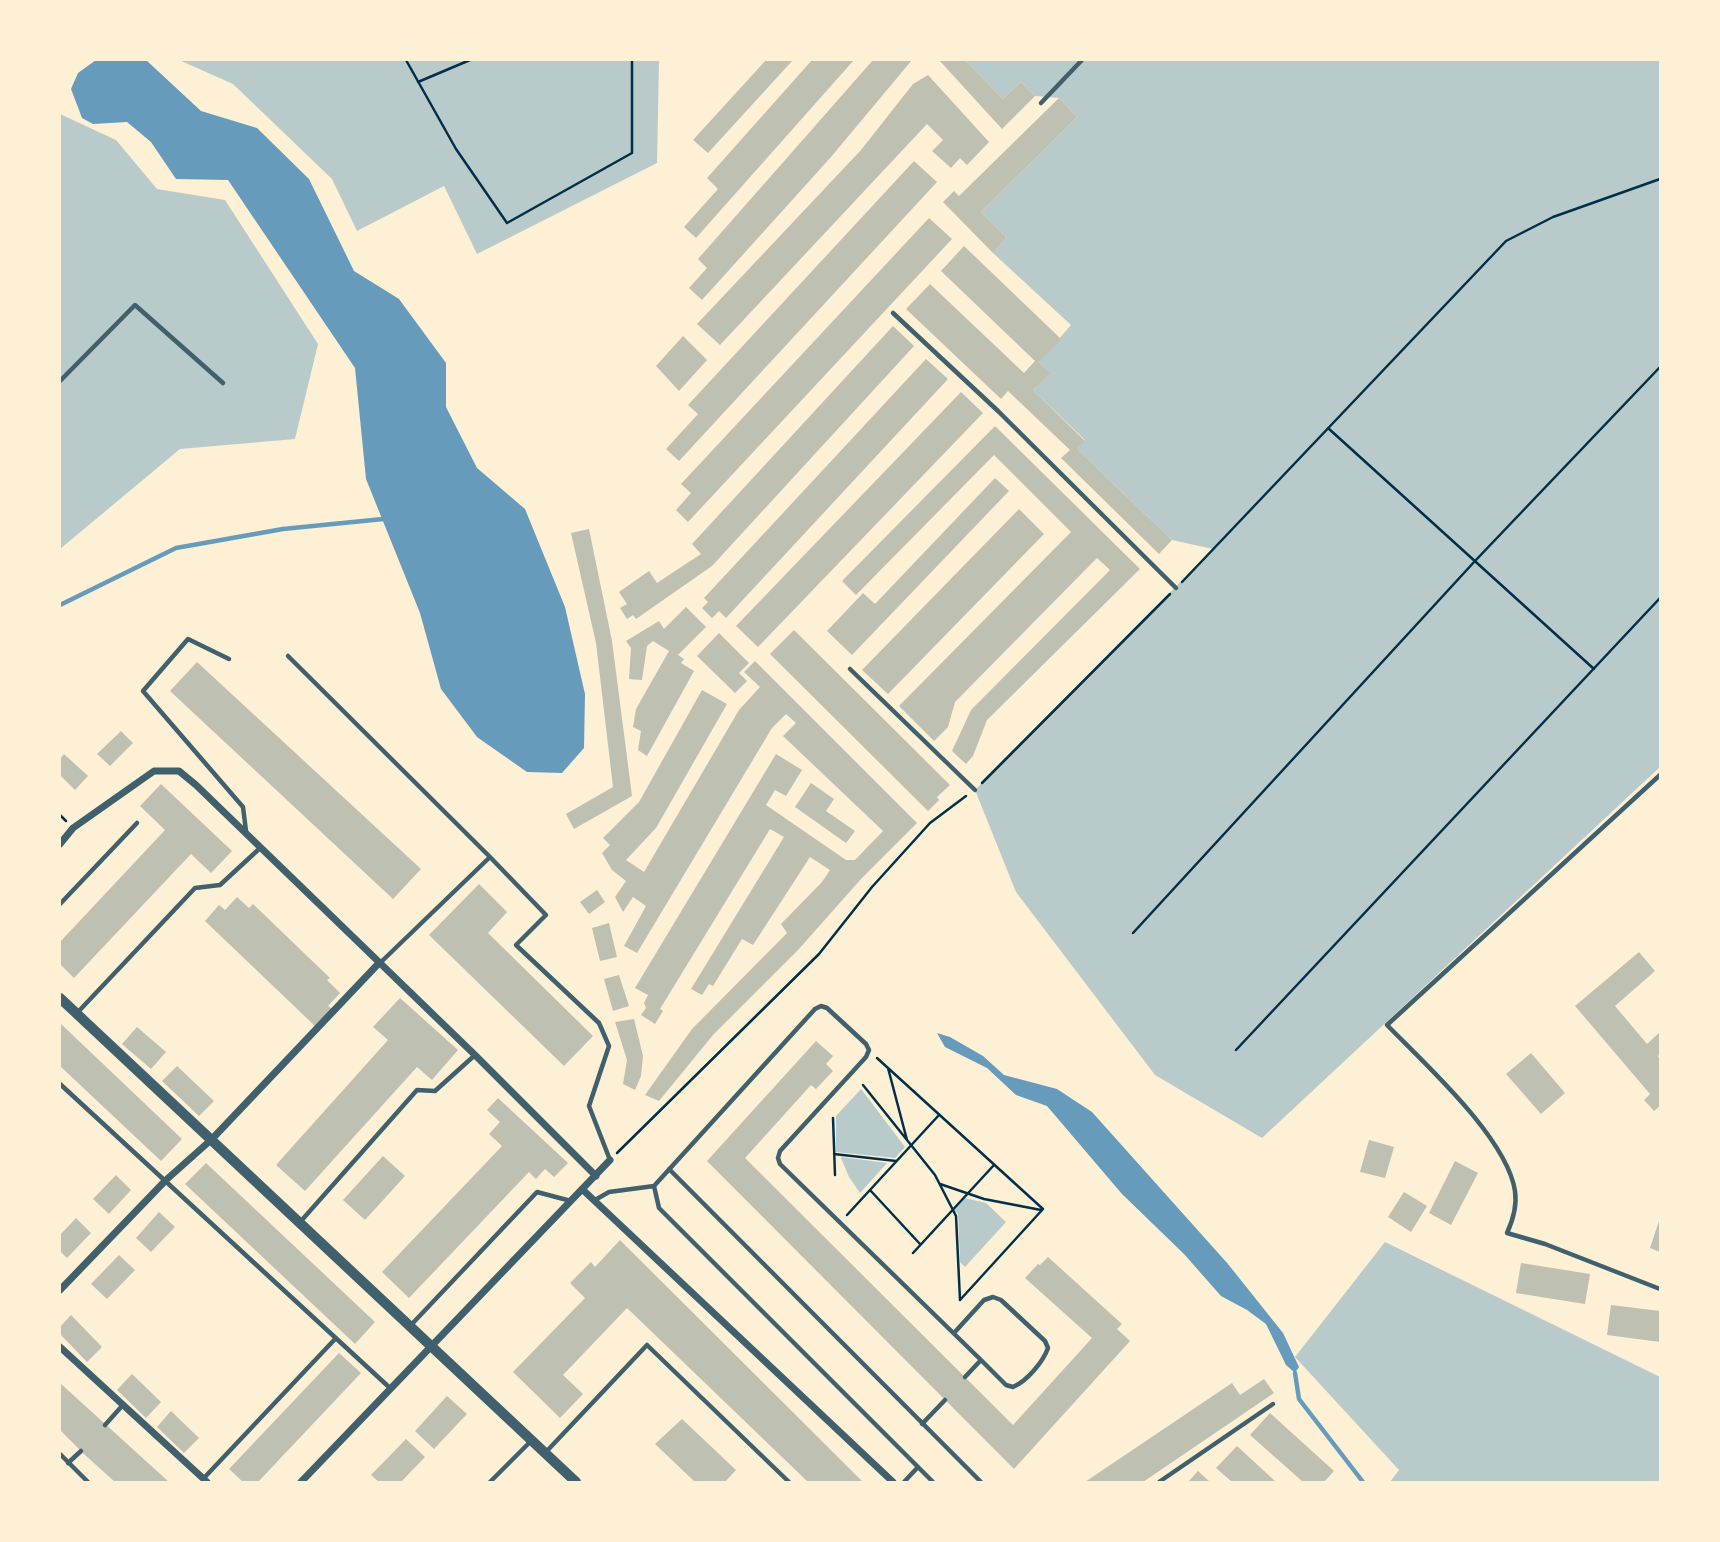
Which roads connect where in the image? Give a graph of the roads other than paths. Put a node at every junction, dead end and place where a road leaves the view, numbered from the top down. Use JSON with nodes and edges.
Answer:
{"nodes":[{"id":1,"x":1082,"y":60,"type":"edge"},
{"id":2,"x":1041,"y":103,"type":"dead end"},
{"id":3,"x":893,"y":313,"type":"dead end"},
{"id":4,"x":60,"y":381,"type":"edge"},
{"id":5,"x":223,"y":383,"type":"dead end"},
{"id":6,"x":1176,"y":588,"type":"road end"},
{"id":7,"x":288,"y":656,"type":"dead end"},
{"id":8,"x":229,"y":659,"type":"dead end"},
{"id":9,"x":850,"y":669,"type":"dead end"},
{"id":10,"x":1661,"y":775,"type":"edge"},
{"id":11,"x":975,"y":790,"type":"road end"},
{"id":12,"x":137,"y":823,"type":"dead end"},
{"id":13,"x":247,"y":836,"type":"junction"},
{"id":14,"x":60,"y":844,"type":"edge"},
{"id":15,"x":259,"y":849,"type":"junction"},
{"id":16,"x":490,"y":857,"type":"junction"},
{"id":17,"x":60,"y":904,"type":"edge"},
{"id":18,"x":379,"y":963,"type":"junction"},
{"id":19,"x":60,"y":998,"type":"edge"},
{"id":20,"x":76,"y":1013,"type":"junction"},
{"id":21,"x":475,"y":1055,"type":"junction"},
{"id":22,"x":60,"y":1084,"type":"edge"},
{"id":23,"x":212,"y":1139,"type":"junction"},
{"id":24,"x":610,"y":1160,"type":"joint"},
{"id":25,"x":669,"y":1170,"type":"junction"},
{"id":26,"x":596,"y":1176,"type":"junction"},
{"id":27,"x":166,"y":1180,"type":"junction"},
{"id":28,"x":654,"y":1186,"type":"junction"},
{"id":29,"x":582,"y":1189,"type":"junction"},
{"id":30,"x":571,"y":1201,"type":"junction"},
{"id":31,"x":594,"y":1201,"type":"junction"},
{"id":32,"x":300,"y":1222,"type":"junction"},
{"id":33,"x":1661,"y":1289,"type":"edge"},
{"id":34,"x":60,"y":1290,"type":"edge"},
{"id":35,"x":410,"y":1325,"type":"junction"},
{"id":36,"x":954,"y":1333,"type":"junction"},
{"id":37,"x":336,"y":1338,"type":"junction"},
{"id":38,"x":432,"y":1346,"type":"junction"},
{"id":39,"x":60,"y":1347,"type":"edge"},
{"id":40,"x":981,"y":1360,"type":"junction"},
{"id":41,"x":965,"y":1377,"type":"dead end"},
{"id":42,"x":390,"y":1388,"type":"junction"},
{"id":43,"x":945,"y":1400,"type":"dead end"},
{"id":44,"x":1273,"y":1404,"type":"dead end"},
{"id":45,"x":122,"y":1406,"type":"junction"},
{"id":46,"x":922,"y":1424,"type":"junction"},
{"id":47,"x":106,"y":1425,"type":"dead end"},
{"id":48,"x":532,"y":1440,"type":"junction"},
{"id":49,"x":81,"y":1451,"type":"dead end"},
{"id":50,"x":545,"y":1453,"type":"junction"},
{"id":51,"x":60,"y":1454,"type":"edge"},
{"id":52,"x":68,"y":1463,"type":"junction"},
{"id":53,"x":918,"y":1467,"type":"junction"},
{"id":54,"x":205,"y":1481,"type":"edge"},
{"id":55,"x":88,"y":1482,"type":"edge"},
{"id":56,"x":301,"y":1482,"type":"edge"},
{"id":57,"x":490,"y":1482,"type":"edge"},
{"id":58,"x":576,"y":1482,"type":"edge"},
{"id":59,"x":789,"y":1482,"type":"edge"},
{"id":60,"x":893,"y":1482,"type":"edge"},
{"id":61,"x":904,"y":1482,"type":"edge"},
{"id":62,"x":933,"y":1482,"type":"edge"},
{"id":63,"x":981,"y":1482,"type":"edge"},
{"id":64,"x":1159,"y":1482,"type":"edge"}],
"edges":[{"from":1,"to":2,"type":"lane"},
{"from":3,"to":6,"type":"lane"},
{"from":4,"to":5,"type":"lane"},
{"from":7,"to":16,"type":"lane"},
{"from":8,"to":13,"type":"lane"},
{"from":9,"to":11,"type":"lane"},
{"from":10,"to":33,"type":"lane"},
{"from":12,"to":17,"type":"lane"},
{"from":13,"to":14,"type":"street"},
{"from":13,"to":15,"type":"street"},
{"from":15,"to":18,"type":"street"},
{"from":15,"to":20,"type":"lane"},
{"from":16,"to":18,"type":"lane"},
{"from":16,"to":24,"type":"lane"},
{"from":18,"to":21,"type":"street"},
{"from":18,"to":23,"type":"street"},
{"from":19,"to":20,"type":"street"},
{"from":20,"to":23,"type":"street"},
{"from":21,"to":26,"type":"street"},
{"from":21,"to":32,"type":"lane"},
{"from":22,"to":27,"type":"lane"},
{"from":23,"to":27,"type":"street"},
{"from":23,"to":32,"type":"street"},
{"from":24,"to":26,"type":"street"},
{"from":25,"to":28,"type":"lane"},
{"from":25,"to":36,"type":"lane"},
{"from":25,"to":46,"type":"lane"},
{"from":26,"to":29,"type":"street"},
{"from":27,"to":34,"type":"street"},
{"from":27,"to":37,"type":"lane"},
{"from":28,"to":31,"type":"lane"},
{"from":28,"to":53,"type":"lane"},
{"from":29,"to":30,"type":"street"},
{"from":29,"to":31,"type":"street"},
{"from":30,"to":35,"type":"lane"},
{"from":30,"to":38,"type":"street"},
{"from":31,"to":60,"type":"street"},
{"from":32,"to":35,"type":"street"},
{"from":35,"to":38,"type":"street"},
{"from":36,"to":40,"type":"lane"},
{"from":36,"to":40,"type":"lane"},
{"from":37,"to":42,"type":"lane"},
{"from":37,"to":54,"type":"lane"},
{"from":38,"to":42,"type":"street"},
{"from":38,"to":48,"type":"street"},
{"from":39,"to":45,"type":"street"},
{"from":40,"to":41,"type":"lane"},
{"from":42,"to":56,"type":"street"},
{"from":43,"to":46,"type":"lane"},
{"from":44,"to":64,"type":"lane"},
{"from":45,"to":47,"type":"lane"},
{"from":45,"to":54,"type":"street"},
{"from":46,"to":63,"type":"lane"},
{"from":48,"to":50,"type":"street"},
{"from":48,"to":57,"type":"lane"},
{"from":49,"to":52,"type":"lane"},
{"from":50,"to":58,"type":"street"},
{"from":50,"to":59,"type":"lane"},
{"from":51,"to":52,"type":"lane"},
{"from":52,"to":55,"type":"lane"},
{"from":53,"to":61,"type":"lane"},
{"from":53,"to":62,"type":"lane"}]}
